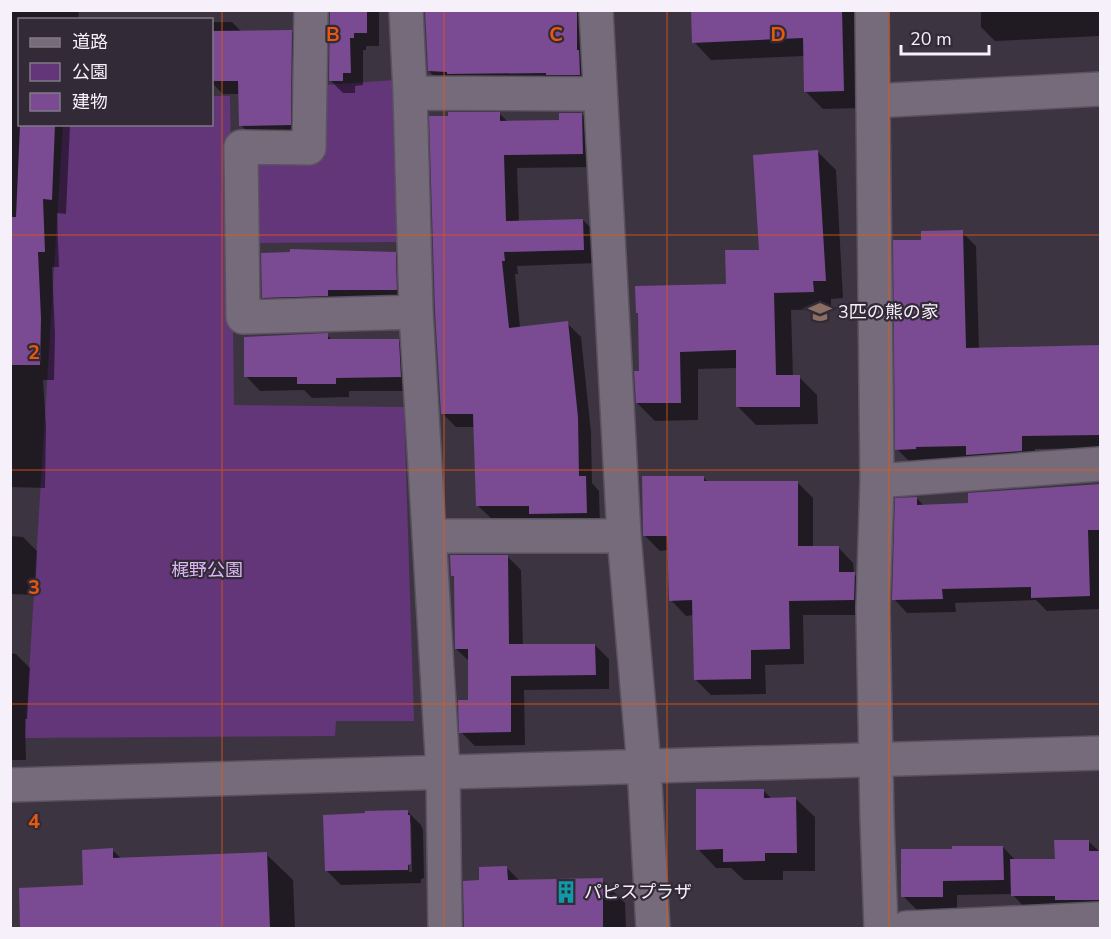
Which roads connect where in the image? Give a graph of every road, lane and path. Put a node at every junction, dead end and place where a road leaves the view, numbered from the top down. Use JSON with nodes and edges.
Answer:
{"nodes":[{"id":1,"x":311,"y":10,"type":"edge"},
{"id":2,"x":406,"y":10,"type":"edge"},
{"id":3,"x":596,"y":10,"type":"edge"},
{"id":4,"x":872,"y":10,"type":"edge"},
{"id":5,"x":1101,"y":89,"type":"edge"},
{"id":6,"x":410,"y":93,"type":"junction"},
{"id":7,"x":600,"y":94,"type":"junction"},
{"id":8,"x":873,"y":100,"type":"junction"},
{"id":9,"x":416,"y":312,"type":"junction"},
{"id":10,"x":1101,"y":464,"type":"edge"},
{"id":11,"x":877,"y":480,"type":"junction"},
{"id":12,"x":429,"y":536,"type":"junction"},
{"id":13,"x":624,"y":536,"type":"junction"},
{"id":14,"x":1101,"y":753,"type":"edge"},
{"id":15,"x":876,"y":760,"type":"junction"},
{"id":16,"x":644,"y":766,"type":"junction"},
{"id":17,"x":443,"y":772,"type":"junction"},
{"id":18,"x":10,"y":785,"type":"edge"},
{"id":19,"x":1101,"y":919,"type":"edge"},
{"id":20,"x":445,"y":928,"type":"edge"},
{"id":21,"x":653,"y":928,"type":"edge"},
{"id":22,"x":881,"y":928,"type":"edge"},
{"id":23,"x":906,"y":928,"type":"edge"}],
"edges":[{"from":1,"to":9,"type":"street"},
{"from":2,"to":6,"type":"street"},
{"from":3,"to":7,"type":"street"},
{"from":4,"to":8,"type":"street"},
{"from":5,"to":8,"type":"street"},
{"from":6,"to":7,"type":"street"},
{"from":6,"to":9,"type":"street"},
{"from":7,"to":13,"type":"street"},
{"from":8,"to":11,"type":"street"},
{"from":9,"to":12,"type":"street"},
{"from":10,"to":11,"type":"street"},
{"from":11,"to":15,"type":"street"},
{"from":12,"to":13,"type":"street"},
{"from":12,"to":17,"type":"street"},
{"from":13,"to":16,"type":"street"},
{"from":14,"to":15,"type":"street"},
{"from":15,"to":16,"type":"street"},
{"from":15,"to":22,"type":"street"},
{"from":16,"to":17,"type":"street"},
{"from":16,"to":21,"type":"street"},
{"from":17,"to":18,"type":"street"},
{"from":17,"to":20,"type":"street"},
{"from":19,"to":23,"type":"street"}]}
